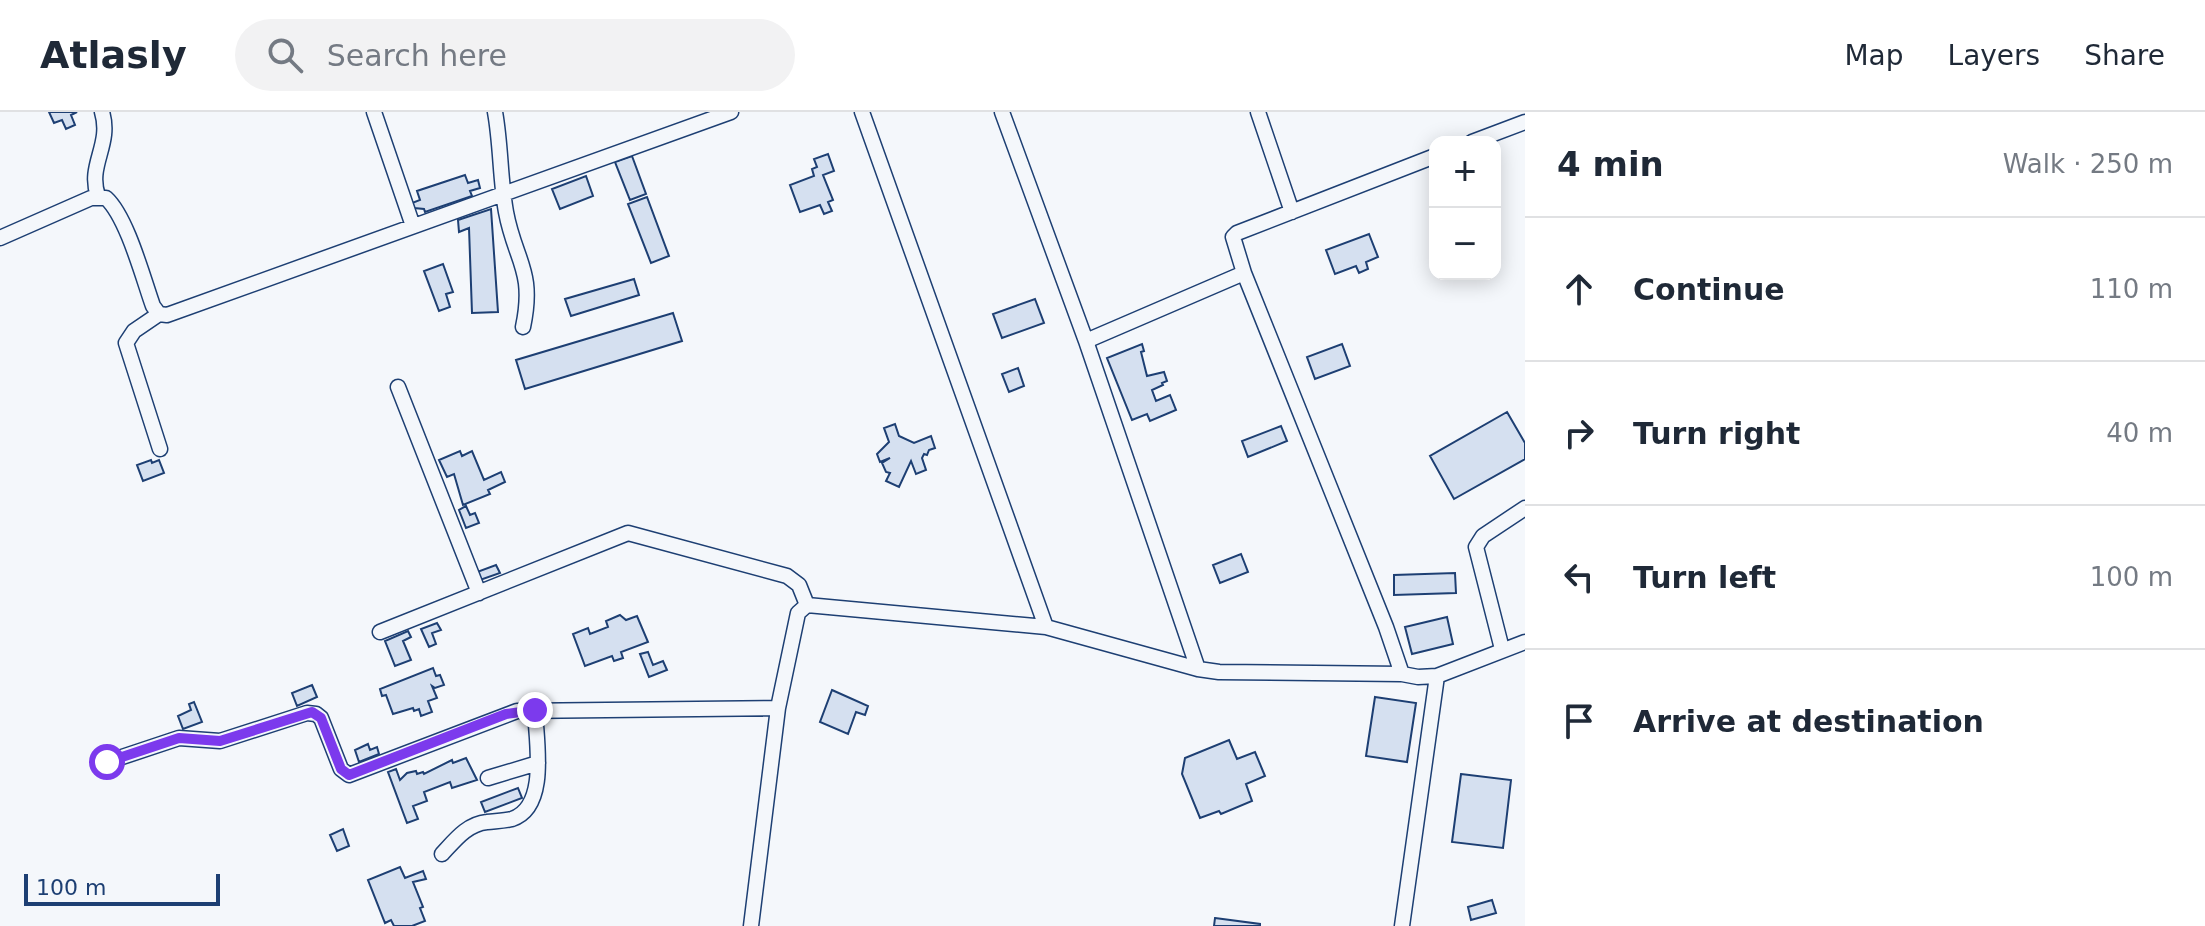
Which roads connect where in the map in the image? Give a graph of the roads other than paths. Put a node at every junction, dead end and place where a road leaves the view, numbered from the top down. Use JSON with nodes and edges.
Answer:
{"nodes":[{"id":1,"x":102,"y":112,"type":"edge"},
{"id":2,"x":374,"y":112,"type":"edge"},
{"id":3,"x":495,"y":112,"type":"edge"},
{"id":4,"x":731,"y":112,"type":"edge"},
{"id":5,"x":862,"y":112,"type":"edge"},
{"id":6,"x":1002,"y":112,"type":"edge"},
{"id":7,"x":1258,"y":112,"type":"edge"},
{"id":8,"x":1525,"y":122,"type":"edge"},
{"id":9,"x":1488,"y":136,"type":"edge"},
{"id":10,"x":1429,"y":158,"type":"edge"},
{"id":11,"x":503,"y":194,"type":"junction"},
{"id":12,"x":98,"y":196,"type":"junction"},
{"id":13,"x":1292,"y":212,"type":"junction"},
{"id":14,"x":413,"y":226,"type":"junction"},
{"id":15,"x":0,"y":238,"type":"edge"},
{"id":16,"x":1244,"y":273,"type":"junction"},
{"id":17,"x":159,"y":314,"type":"junction"},
{"id":18,"x":523,"y":327,"type":"dead end"},
{"id":19,"x":1086,"y":341,"type":"junction"},
{"id":20,"x":398,"y":387,"type":"dead end"},
{"id":21,"x":160,"y":449,"type":"dead end"},
{"id":22,"x":1525,"y":508,"type":"edge"},
{"id":23,"x":479,"y":593,"type":"junction"},
{"id":24,"x":807,"y":605,"type":"junction"},
{"id":25,"x":1046,"y":627,"type":"junction"},
{"id":26,"x":380,"y":632,"type":"dead end"},
{"id":27,"x":1525,"y":642,"type":"edge"},
{"id":28,"x":1502,"y":649,"type":"junction"},
{"id":29,"x":1198,"y":669,"type":"junction"},
{"id":30,"x":1402,"y":674,"type":"junction"},
{"id":31,"x":1437,"y":676,"type":"junction"},
{"id":32,"x":778,"y":708,"type":"junction"},
{"id":33,"x":535,"y":710,"type":"junction"},
{"id":34,"x":107,"y":762,"type":"dead end"},
{"id":35,"x":538,"y":763,"type":"junction"},
{"id":36,"x":488,"y":778,"type":"dead end"},
{"id":37,"x":442,"y":854,"type":"dead end"},
{"id":38,"x":751,"y":926,"type":"edge"},
{"id":39,"x":1402,"y":926,"type":"edge"}],
"edges":[{"from":1,"to":12,"type":"street"},
{"from":2,"to":14,"type":"street"},
{"from":3,"to":11,"type":"street"},
{"from":4,"to":11,"type":"street"},
{"from":5,"to":25,"type":"street"},
{"from":6,"to":19,"type":"street"},
{"from":7,"to":13,"type":"street"},
{"from":8,"to":9,"type":"street"},
{"from":10,"to":13,"type":"street"},
{"from":11,"to":14,"type":"street"},
{"from":11,"to":18,"type":"street"},
{"from":12,"to":15,"type":"street"},
{"from":12,"to":17,"type":"street"},
{"from":13,"to":16,"type":"street"},
{"from":14,"to":17,"type":"street"},
{"from":16,"to":19,"type":"street"},
{"from":16,"to":30,"type":"street"},
{"from":17,"to":21,"type":"street"},
{"from":19,"to":29,"type":"street"},
{"from":20,"to":23,"type":"street"},
{"from":22,"to":28,"type":"street"},
{"from":23,"to":24,"type":"street"},
{"from":23,"to":26,"type":"street"},
{"from":24,"to":25,"type":"street"},
{"from":24,"to":32,"type":"street"},
{"from":25,"to":29,"type":"street"},
{"from":27,"to":28,"type":"street"},
{"from":28,"to":31,"type":"street"},
{"from":29,"to":30,"type":"street"},
{"from":30,"to":31,"type":"street"},
{"from":31,"to":39,"type":"street"},
{"from":32,"to":33,"type":"street"},
{"from":32,"to":38,"type":"street"},
{"from":33,"to":34,"type":"street"},
{"from":33,"to":35,"type":"street"},
{"from":35,"to":36,"type":"street"},
{"from":35,"to":37,"type":"street"}]}
